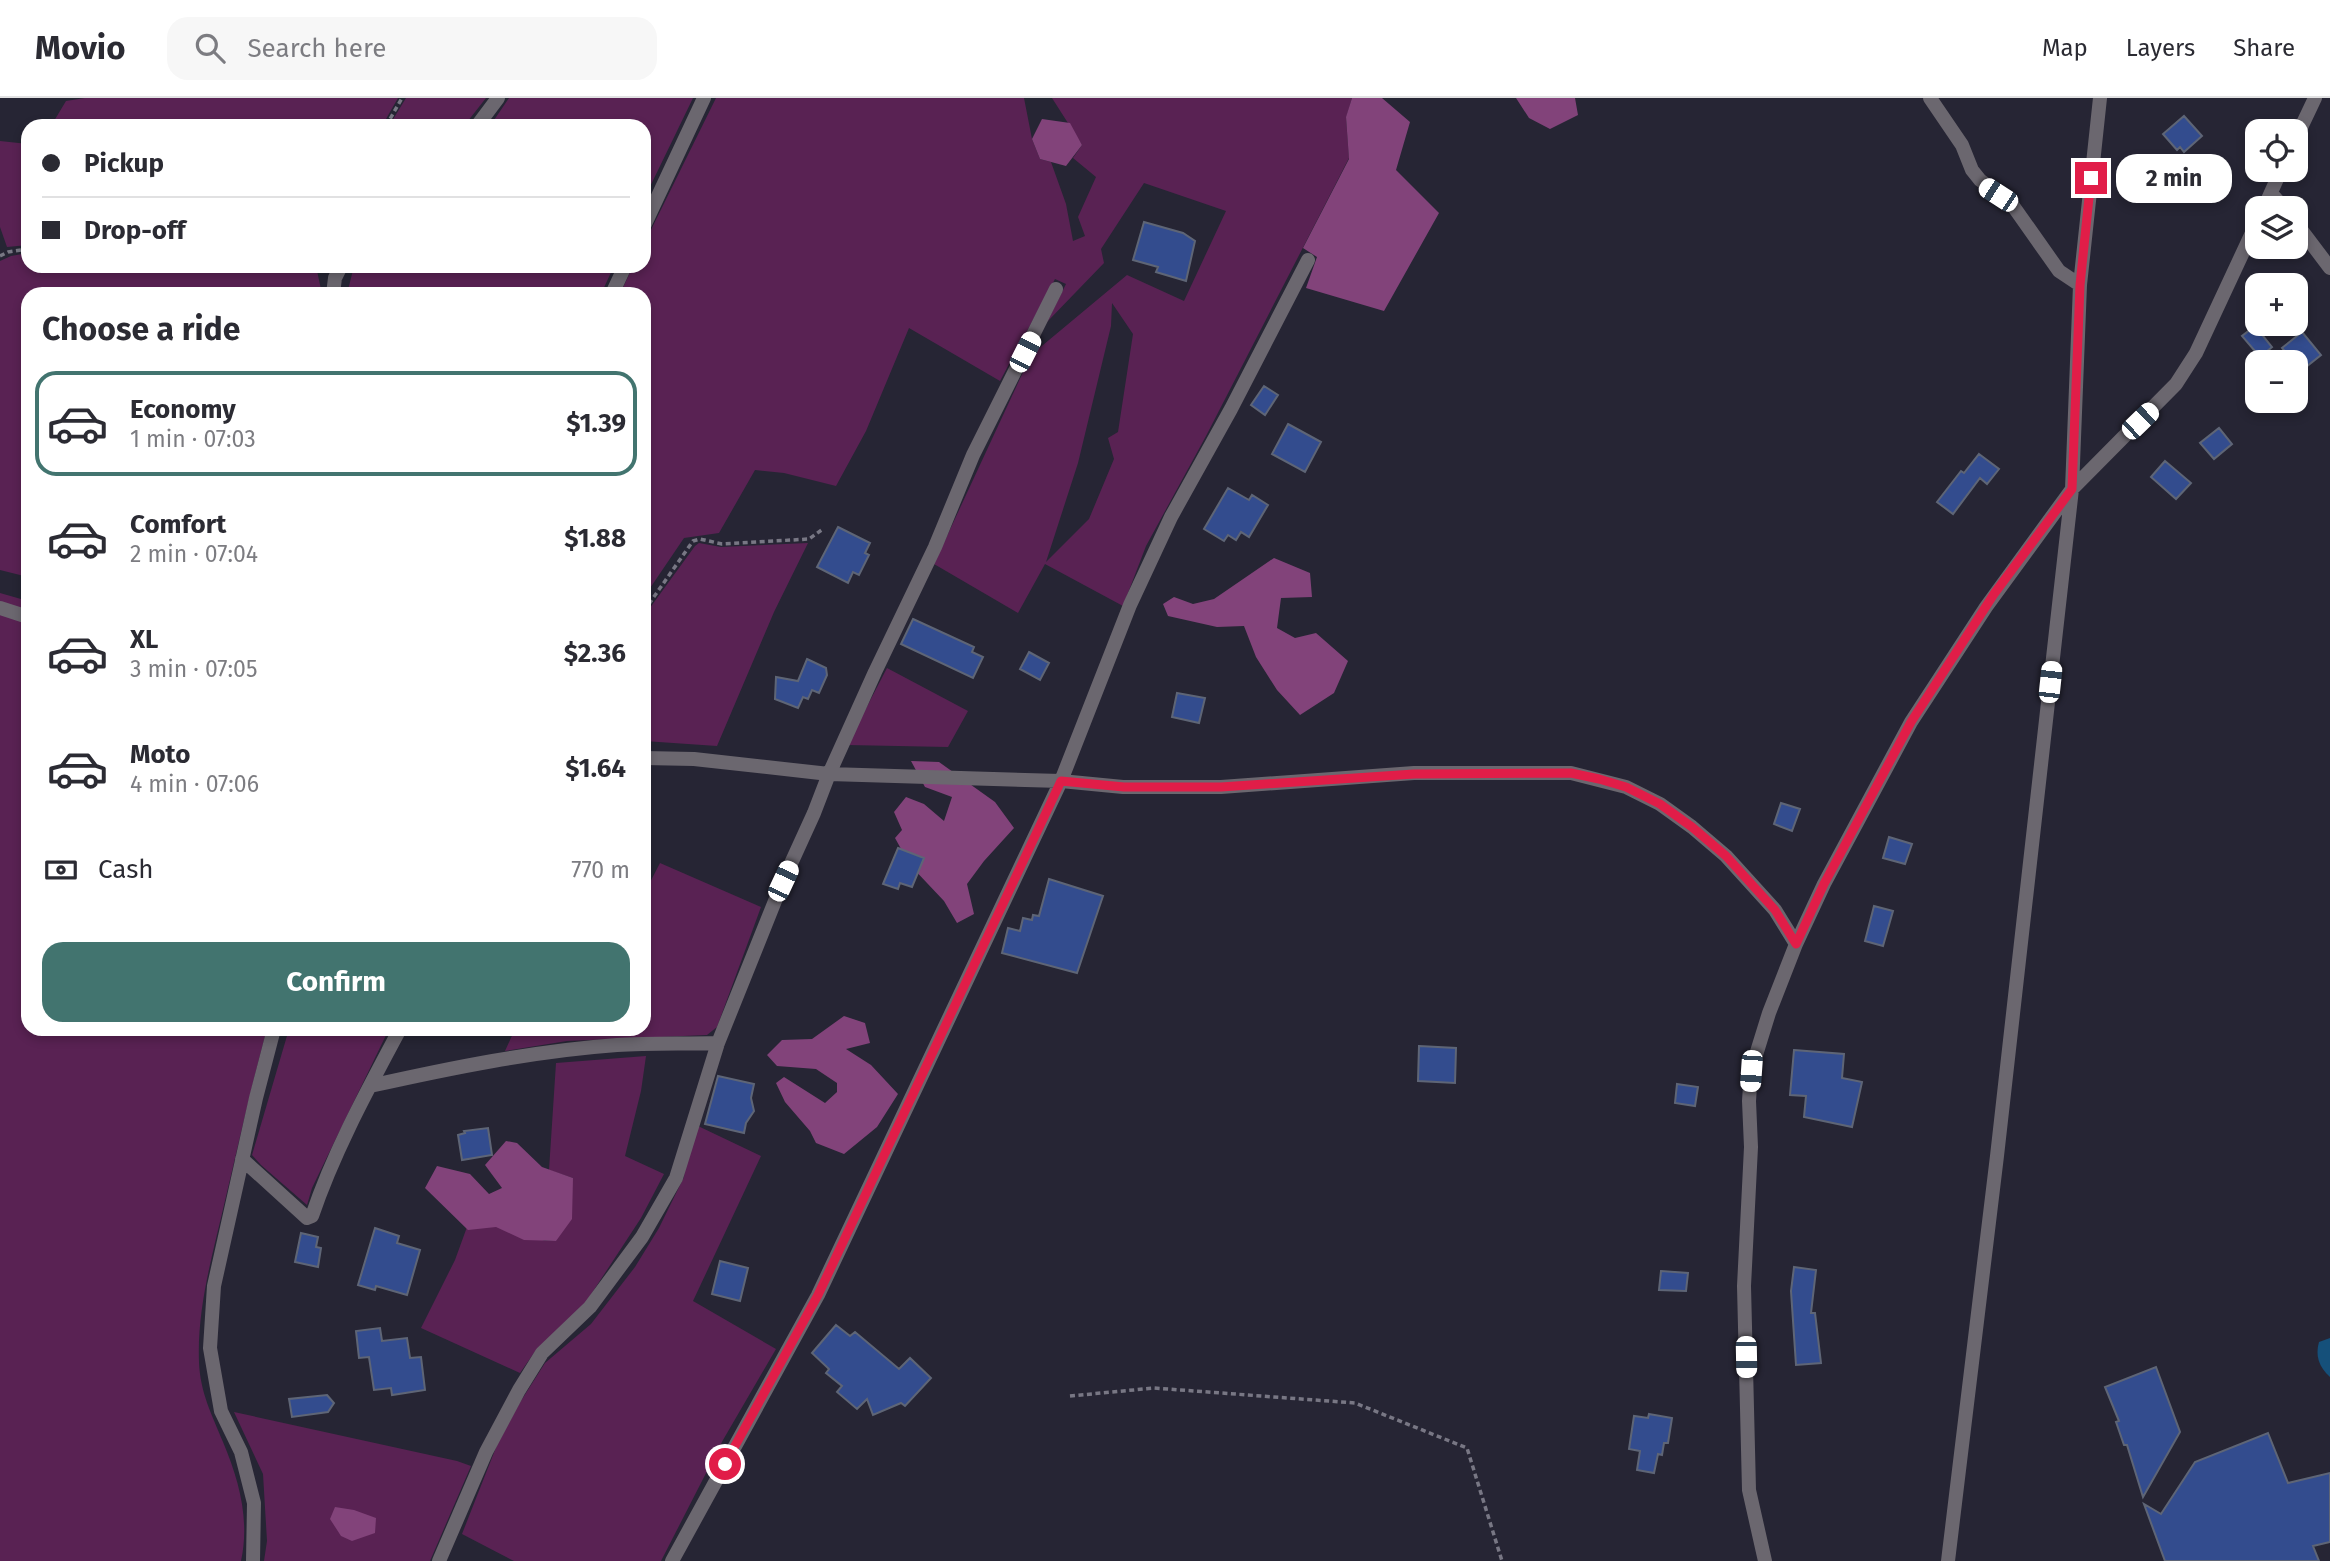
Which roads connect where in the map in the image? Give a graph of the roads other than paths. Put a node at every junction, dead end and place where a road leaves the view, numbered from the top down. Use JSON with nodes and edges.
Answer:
{"nodes":[{"id":1,"x":498,"y":98,"type":"edge"},
{"id":2,"x":704,"y":98,"type":"edge"},
{"id":3,"x":1930,"y":98,"type":"edge"},
{"id":4,"x":2100,"y":98,"type":"edge"},
{"id":5,"x":2315,"y":98,"type":"edge"},
{"id":6,"x":482,"y":119,"type":"edge"},
{"id":7,"x":2305,"y":119,"type":"edge"},
{"id":8,"x":2276,"y":182,"type":"edge"},
{"id":9,"x":2271,"y":193,"type":"junction"},
{"id":10,"x":2269,"y":196,"type":"edge"},
{"id":11,"x":2274,"y":196,"type":"edge"},
{"id":12,"x":651,"y":211,"type":"edge"},
{"id":13,"x":2308,"y":239,"type":"edge"},
{"id":14,"x":2245,"y":248,"type":"edge"},
{"id":15,"x":1308,"y":260,"type":"dead end"},
{"id":16,"x":2330,"y":268,"type":"edge"},
{"id":17,"x":2080,"y":285,"type":"junction"},
{"id":18,"x":1056,"y":289,"type":"dead end"},
{"id":19,"x":2072,"y":489,"type":"junction"},
{"id":20,"x":0,"y":608,"type":"edge"},
{"id":21,"x":21,"y":615,"type":"edge"},
{"id":22,"x":651,"y":758,"type":"edge"},
{"id":23,"x":829,"y":774,"type":"junction"},
{"id":24,"x":1061,"y":781,"type":"junction"},
{"id":25,"x":1796,"y":944,"type":"junction"},
{"id":26,"x":272,"y":1036,"type":"edge"},
{"id":27,"x":396,"y":1036,"type":"edge"},
{"id":28,"x":718,"y":1043,"type":"junction"},
{"id":29,"x":370,"y":1086,"type":"junction"},
{"id":30,"x":242,"y":1159,"type":"junction"},
{"id":31,"x":253,"y":1561,"type":"edge"},
{"id":32,"x":439,"y":1561,"type":"edge"},
{"id":33,"x":672,"y":1561,"type":"edge"},
{"id":34,"x":1765,"y":1561,"type":"edge"},
{"id":35,"x":1948,"y":1561,"type":"edge"}],
"edges":[{"from":1,"to":6,"type":"street"},
{"from":2,"to":12,"type":"street"},
{"from":3,"to":17,"type":"street"},
{"from":4,"to":17,"type":"street"},
{"from":5,"to":7,"type":"street"},
{"from":8,"to":9,"type":"street"},
{"from":9,"to":10,"type":"street"},
{"from":9,"to":11,"type":"street"},
{"from":13,"to":16,"type":"street"},
{"from":14,"to":19,"type":"street"},
{"from":15,"to":24,"type":"street"},
{"from":17,"to":19,"type":"street"},
{"from":18,"to":23,"type":"street"},
{"from":19,"to":25,"type":"street"},
{"from":19,"to":35,"type":"street"},
{"from":20,"to":21,"type":"street"},
{"from":22,"to":23,"type":"street"},
{"from":23,"to":24,"type":"street"},
{"from":23,"to":28,"type":"street"},
{"from":24,"to":25,"type":"street"},
{"from":24,"to":33,"type":"street"},
{"from":25,"to":34,"type":"street"},
{"from":26,"to":30,"type":"street"},
{"from":27,"to":29,"type":"street"},
{"from":28,"to":29,"type":"street"},
{"from":28,"to":32,"type":"street"},
{"from":29,"to":30,"type":"street"},
{"from":30,"to":31,"type":"street"}]}
